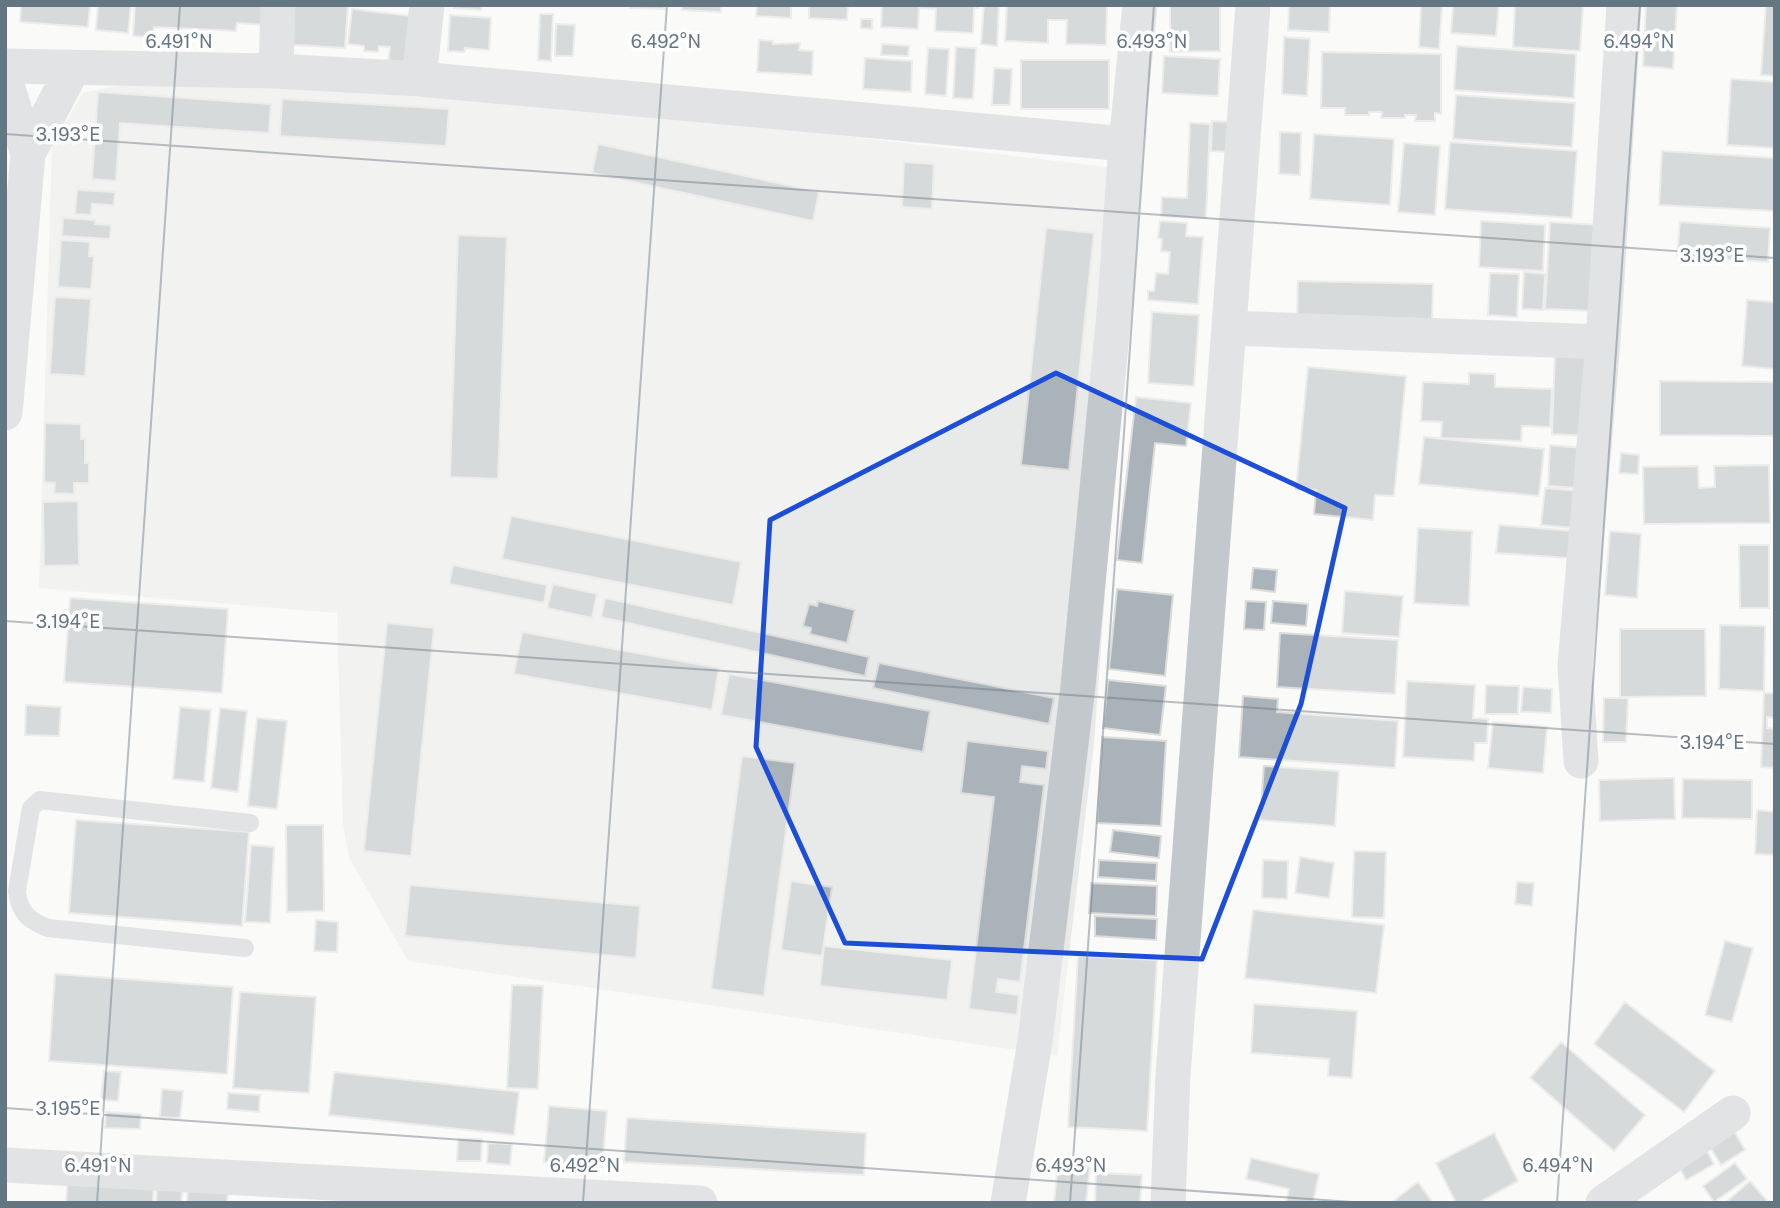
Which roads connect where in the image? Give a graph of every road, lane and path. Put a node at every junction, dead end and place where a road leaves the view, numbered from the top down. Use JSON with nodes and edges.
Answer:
{"nodes":[{"id":1,"x":278,"y":5,"type":"edge"},
{"id":2,"x":427,"y":5,"type":"edge"},
{"id":3,"x":1140,"y":5,"type":"edge"},
{"id":4,"x":1253,"y":5,"type":"edge"},
{"id":5,"x":1623,"y":5,"type":"edge"},
{"id":6,"x":5,"y":66,"type":"edge"},
{"id":7,"x":73,"y":68,"type":"junction"},
{"id":8,"x":276,"y":71,"type":"junction"},
{"id":9,"x":5,"y":79,"type":"edge"},
{"id":10,"x":419,"y":79,"type":"junction"},
{"id":11,"x":1126,"y":144,"type":"junction"},
{"id":12,"x":28,"y":153,"type":"junction"},
{"id":13,"x":1228,"y":328,"type":"junction"},
{"id":14,"x":1603,"y":342,"type":"junction"},
{"id":15,"x":6,"y":396,"type":"edge"},
{"id":16,"x":1581,"y":761,"type":"dead end"},
{"id":17,"x":250,"y":823,"type":"dead end"},
{"id":18,"x":11,"y":891,"type":"edge"},
{"id":19,"x":245,"y":948,"type":"dead end"},
{"id":20,"x":1733,"y":1113,"type":"dead end"},
{"id":21,"x":5,"y":1165,"type":"edge"},
{"id":22,"x":699,"y":1203,"type":"edge"},
{"id":23,"x":1008,"y":1203,"type":"edge"},
{"id":24,"x":1168,"y":1203,"type":"edge"},
{"id":25,"x":1603,"y":1203,"type":"edge"}],
"edges":[{"from":1,"to":8,"type":"street"},
{"from":2,"to":10,"type":"street"},
{"from":3,"to":11,"type":"street"},
{"from":4,"to":13,"type":"street"},
{"from":5,"to":14,"type":"street"},
{"from":6,"to":7,"type":"street"},
{"from":7,"to":8,"type":"street"},
{"from":7,"to":12,"type":"street"},
{"from":8,"to":10,"type":"street"},
{"from":9,"to":12,"type":"street"},
{"from":10,"to":11,"type":"street"},
{"from":11,"to":23,"type":"street"},
{"from":12,"to":15,"type":"street"},
{"from":13,"to":14,"type":"street"},
{"from":13,"to":24,"type":"street"},
{"from":14,"to":16,"type":"street"},
{"from":17,"to":18,"type":"lane"},
{"from":18,"to":19,"type":"lane"},
{"from":20,"to":25,"type":"street"},
{"from":21,"to":22,"type":"street"}]}
